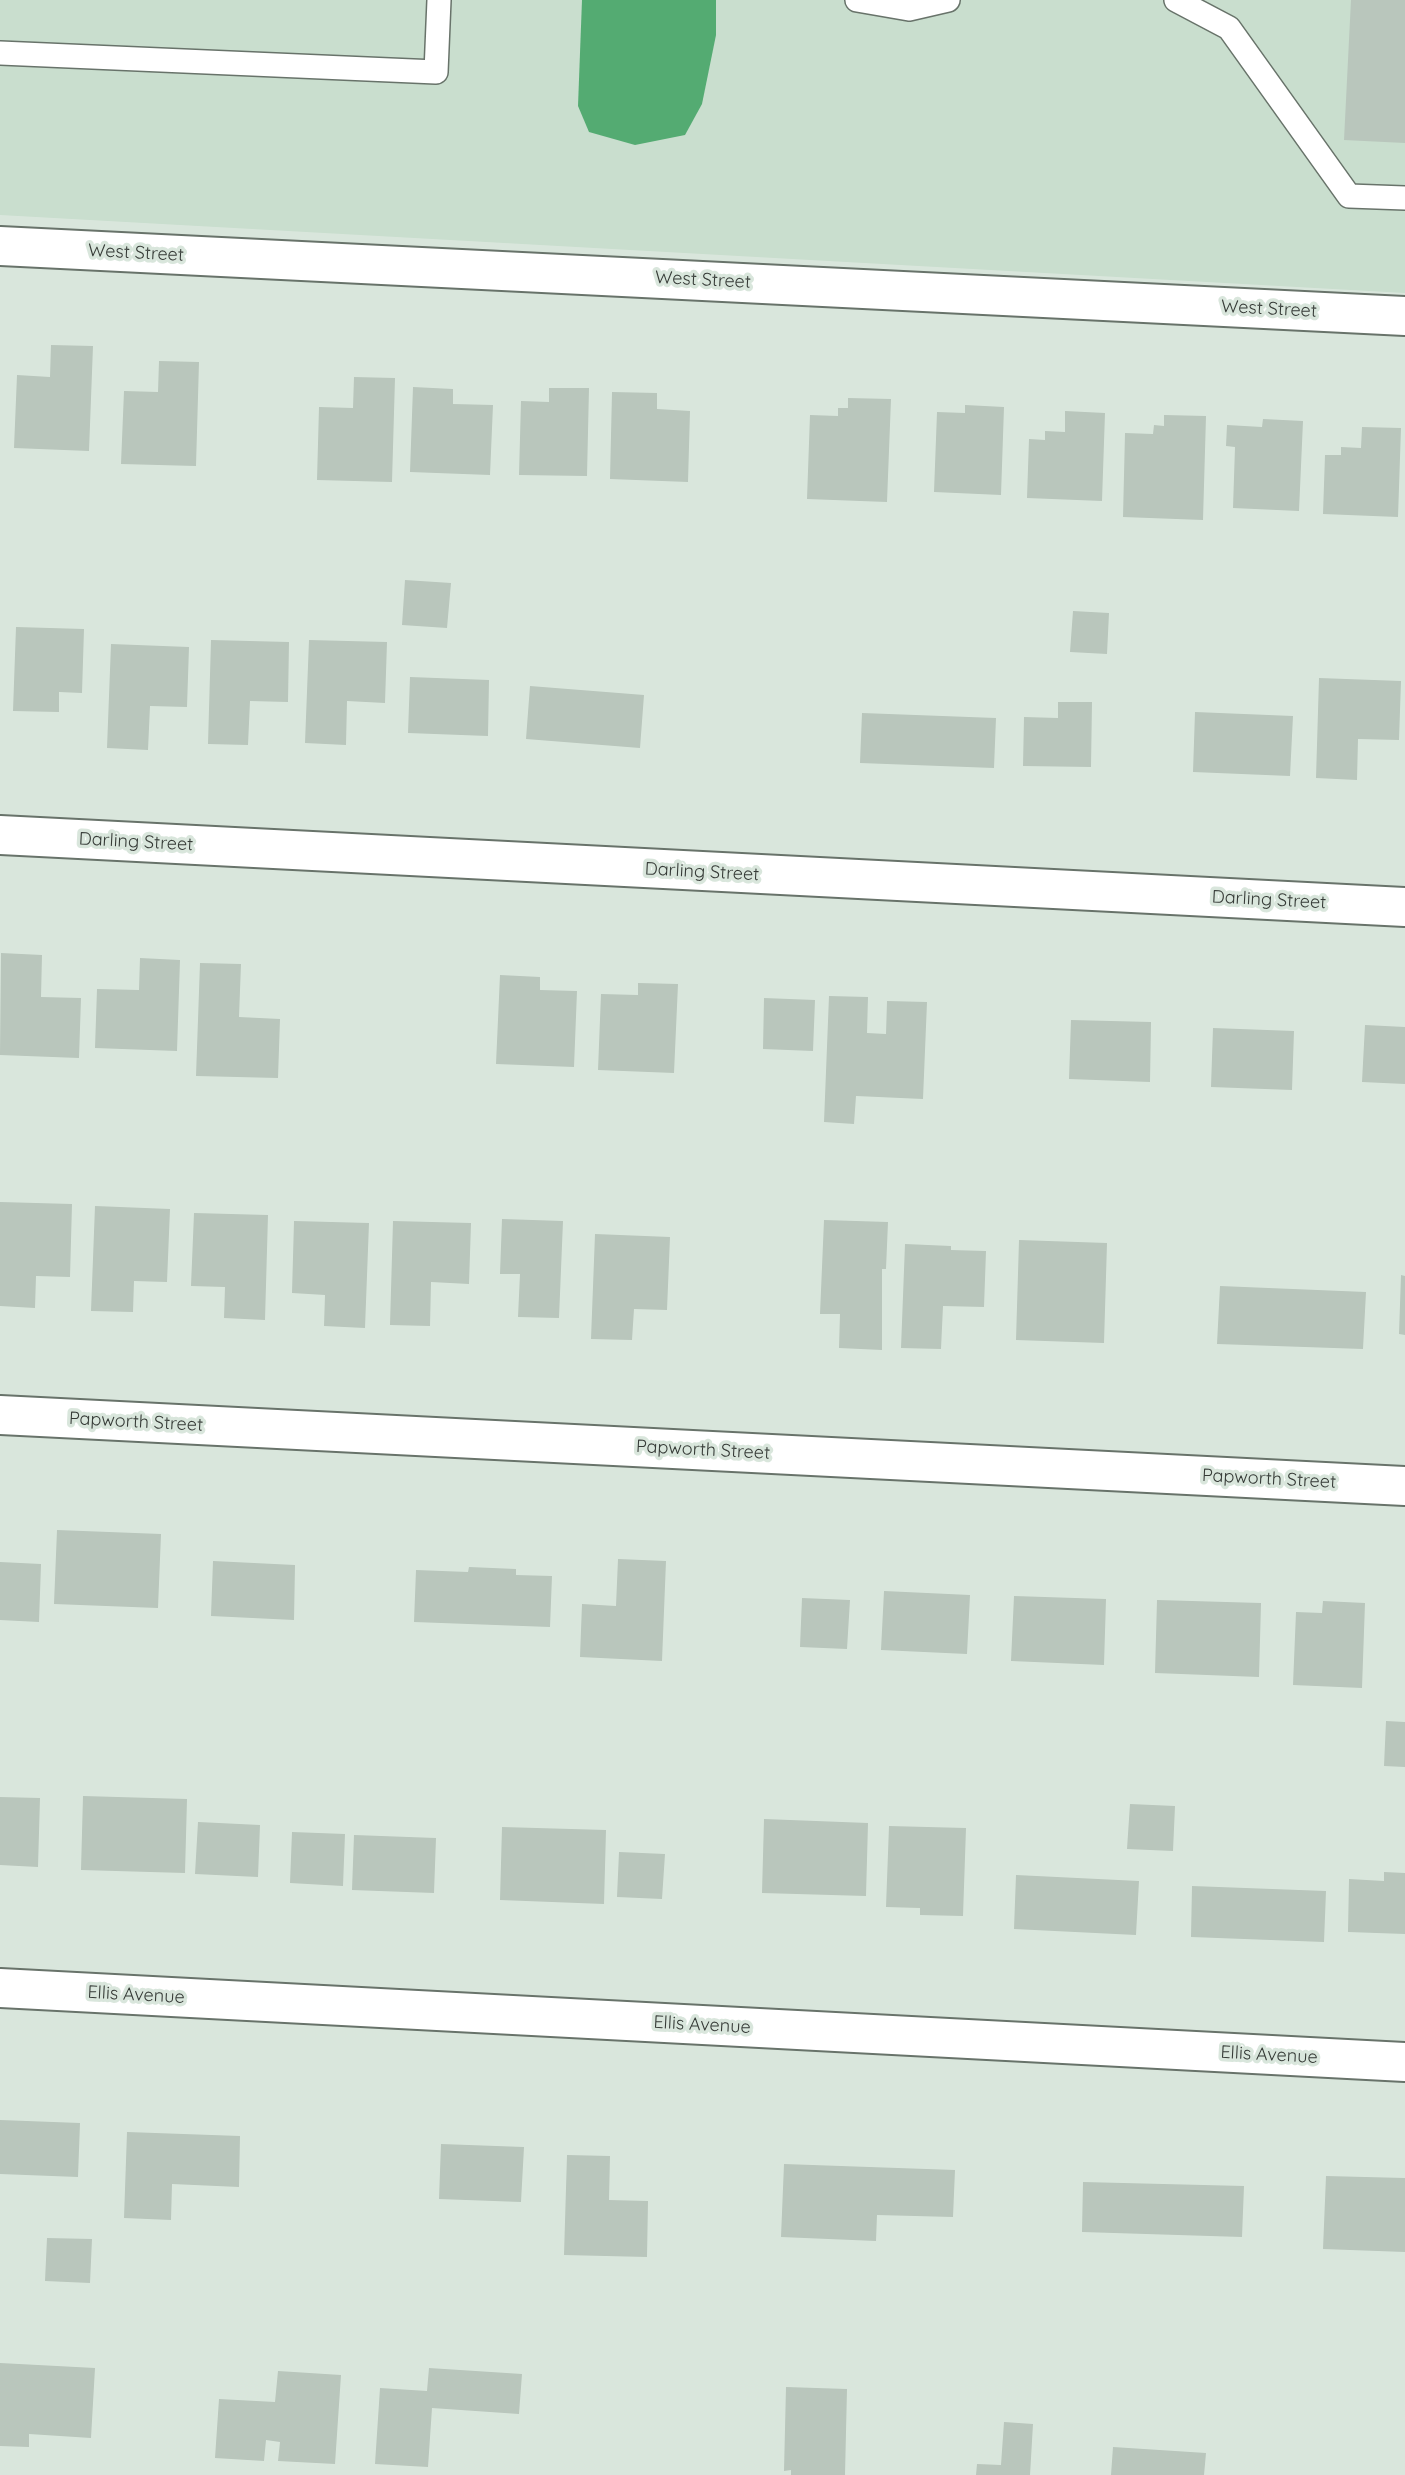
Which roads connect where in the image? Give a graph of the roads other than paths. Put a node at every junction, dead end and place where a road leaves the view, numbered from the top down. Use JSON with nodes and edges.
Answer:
{"nodes":[{"id":1,"x":439,"y":0,"type":"edge"},
{"id":2,"x":857,"y":0,"type":"edge"},
{"id":3,"x":948,"y":0,"type":"edge"},
{"id":4,"x":1176,"y":0,"type":"edge"},
{"id":5,"x":0,"y":53,"type":"edge"},
{"id":6,"x":1405,"y":198,"type":"edge"},
{"id":7,"x":0,"y":246,"type":"edge"},
{"id":8,"x":1405,"y":316,"type":"edge"},
{"id":9,"x":0,"y":835,"type":"edge"},
{"id":10,"x":1405,"y":907,"type":"edge"},
{"id":11,"x":0,"y":1415,"type":"edge"},
{"id":12,"x":1405,"y":1486,"type":"edge"},
{"id":13,"x":0,"y":1988,"type":"edge"},
{"id":14,"x":1405,"y":2062,"type":"edge"}],
"edges":[{"from":1,"to":5,"type":"lane"},
{"from":2,"to":3,"type":"lane"},
{"from":4,"to":6,"type":"lane"},
{"from":7,"to":8,"type":"street","name":"West Street"},
{"from":9,"to":10,"type":"street","name":"Darling Street"},
{"from":11,"to":12,"type":"street","name":"Papworth Street"},
{"from":13,"to":14,"type":"street","name":"Ellis Avenue"}]}
